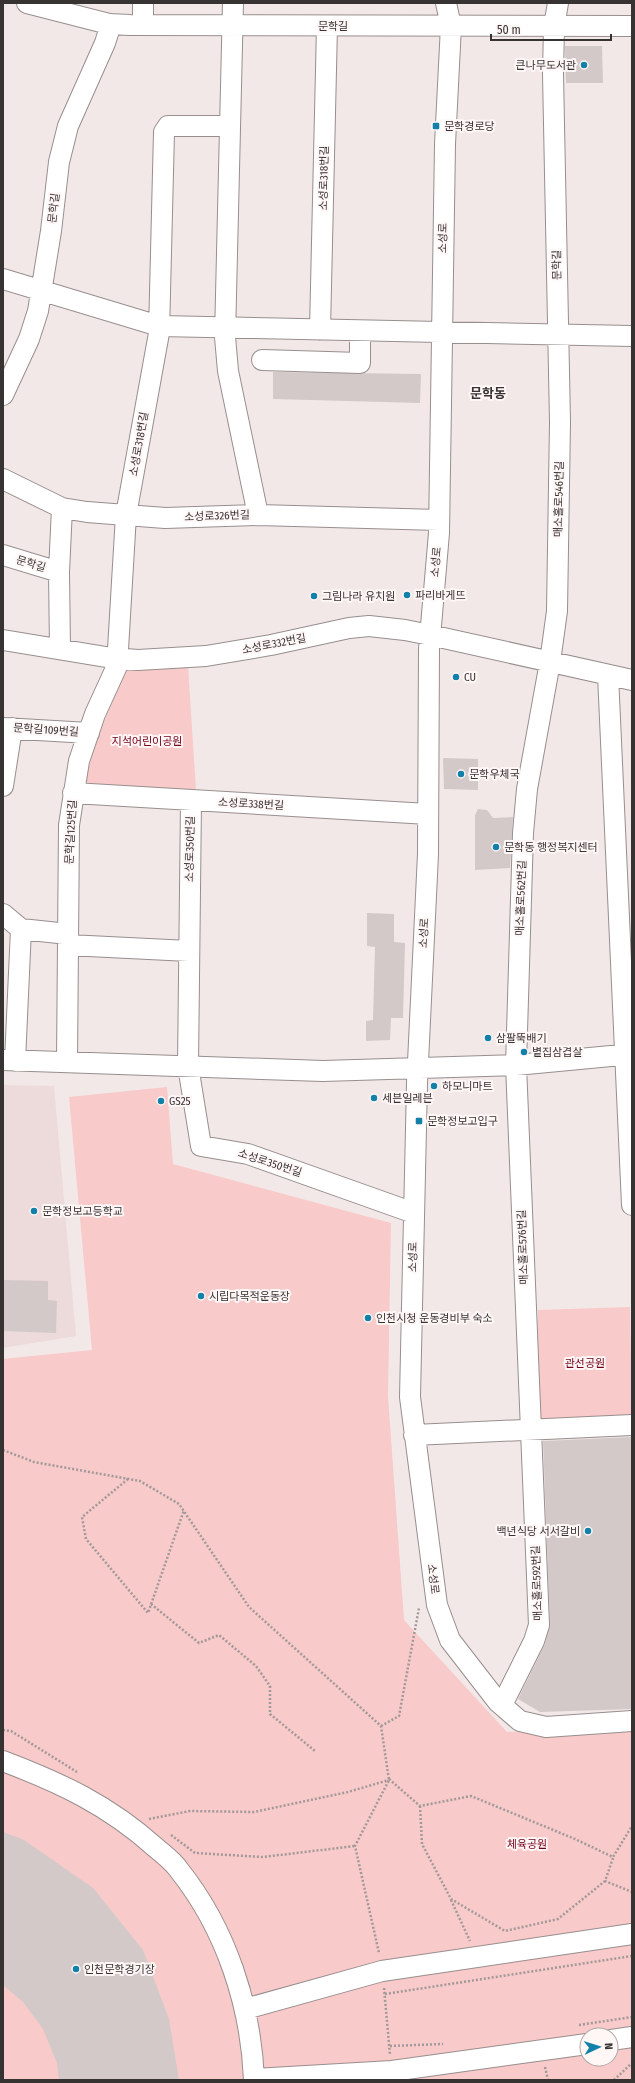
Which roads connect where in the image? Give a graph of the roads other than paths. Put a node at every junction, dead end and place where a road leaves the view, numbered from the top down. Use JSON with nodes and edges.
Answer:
{"nodes":[{"id":1,"x":27,"y":3,"type":"edge"},
{"id":2,"x":143,"y":3,"type":"edge"},
{"id":3,"x":233,"y":3,"type":"edge"},
{"id":4,"x":446,"y":3,"type":"edge"},
{"id":5,"x":558,"y":3,"type":"edge"},
{"id":6,"x":111,"y":24,"type":"junction"},
{"id":7,"x":143,"y":25,"type":"junction"},
{"id":8,"x":233,"y":26,"type":"junction"},
{"id":9,"x":327,"y":26,"type":"junction"},
{"id":10,"x":451,"y":26,"type":"junction"},
{"id":11,"x":554,"y":26,"type":"junction"},
{"id":12,"x":632,"y":26,"type":"edge"},
{"id":13,"x":230,"y":126,"type":"junction"},
{"id":14,"x":3,"y":279,"type":"edge"},
{"id":15,"x":42,"y":290,"type":"junction"},
{"id":16,"x":159,"y":326,"type":"junction"},
{"id":17,"x":225,"y":328,"type":"junction"},
{"id":18,"x":320,"y":330,"type":"junction"},
{"id":19,"x":360,"y":331,"type":"junction"},
{"id":20,"x":442,"y":333,"type":"junction"},
{"id":21,"x":558,"y":336,"type":"junction"},
{"id":22,"x":632,"y":336,"type":"edge"},
{"id":23,"x":262,"y":360,"type":"dead end"},
{"id":24,"x":3,"y":395,"type":"edge"},
{"id":25,"x":3,"y":479,"type":"edge"},
{"id":26,"x":62,"y":508,"type":"junction"},
{"id":27,"x":126,"y":515,"type":"junction"},
{"id":28,"x":258,"y":515,"type":"junction"},
{"id":29,"x":439,"y":520,"type":"junction"},
{"id":30,"x":3,"y":555,"type":"edge"},
{"id":31,"x":58,"y":572,"type":"junction"},
{"id":32,"x":430,"y":635,"type":"junction"},
{"id":33,"x":3,"y":640,"type":"edge"},
{"id":34,"x":60,"y":649,"type":"junction"},
{"id":35,"x":117,"y":658,"type":"junction"},
{"id":36,"x":550,"y":662,"type":"junction"},
{"id":37,"x":608,"y":675,"type":"junction"},
{"id":38,"x":632,"y":680,"type":"edge"},
{"id":39,"x":7,"y":728,"type":"edge"},
{"id":40,"x":89,"y":733,"type":"junction"},
{"id":41,"x":3,"y":786,"type":"edge"},
{"id":42,"x":73,"y":793,"type":"junction"},
{"id":43,"x":191,"y":800,"type":"junction"},
{"id":44,"x":428,"y":814,"type":"junction"},
{"id":45,"x":3,"y":914,"type":"edge"},
{"id":46,"x":21,"y":929,"type":"junction"},
{"id":47,"x":68,"y":939,"type":"junction"},
{"id":48,"x":189,"y":952,"type":"junction"},
{"id":49,"x":629,"y":1054,"type":"edge"},
{"id":50,"x":9,"y":1061,"type":"edge"},
{"id":51,"x":67,"y":1062,"type":"junction"},
{"id":52,"x":516,"y":1065,"type":"junction"},
{"id":53,"x":188,"y":1066,"type":"junction"},
{"id":54,"x":418,"y":1069,"type":"junction"},
{"id":55,"x":632,"y":1205,"type":"edge"},
{"id":56,"x":414,"y":1213,"type":"junction"},
{"id":57,"x":632,"y":1425,"type":"edge"},
{"id":58,"x":531,"y":1430,"type":"junction"},
{"id":59,"x":414,"y":1435,"type":"junction"},
{"id":60,"x":502,"y":1705,"type":"junction"},
{"id":61,"x":632,"y":1721,"type":"edge"},
{"id":62,"x":3,"y":1761,"type":"edge"},
{"id":63,"x":632,"y":1934,"type":"edge"},
{"id":64,"x":244,"y":2009,"type":"junction"},
{"id":65,"x":632,"y":2037,"type":"edge"},
{"id":66,"x":619,"y":2039,"type":"edge"},
{"id":67,"x":579,"y":2045,"type":"edge"},
{"id":68,"x":254,"y":2080,"type":"edge"}],
"edges":[{"from":1,"to":6,"type":"street","name":"문학길"},
{"from":2,"to":7,"type":"street"},
{"from":3,"to":8,"type":"street"},
{"from":4,"to":10,"type":"street","name":"소성로"},
{"from":5,"to":11,"type":"street","name":"문학길"},
{"from":6,"to":7,"type":"street","name":"문학길"},
{"from":6,"to":15,"type":"street","name":"문학길"},
{"from":7,"to":8,"type":"street","name":"문학길"},
{"from":8,"to":9,"type":"street","name":"문학길"},
{"from":8,"to":13,"type":"street"},
{"from":9,"to":10,"type":"street","name":"문학길"},
{"from":9,"to":18,"type":"street","name":"소성로318번길"},
{"from":10,"to":11,"type":"street","name":"문학길"},
{"from":10,"to":20,"type":"street","name":"소성로"},
{"from":11,"to":12,"type":"street","name":"문학길"},
{"from":11,"to":21,"type":"street","name":"문학길"},
{"from":13,"to":16,"type":"street","name":"소성로318번길"},
{"from":13,"to":17,"type":"street"},
{"from":14,"to":15,"type":"street"},
{"from":15,"to":16,"type":"street"},
{"from":15,"to":24,"type":"street","name":"문학길"},
{"from":16,"to":17,"type":"street"},
{"from":16,"to":27,"type":"street","name":"소성로318번길"},
{"from":17,"to":18,"type":"street"},
{"from":17,"to":28,"type":"street"},
{"from":18,"to":19,"type":"street"},
{"from":19,"to":20,"type":"street"},
{"from":19,"to":23,"type":"street"},
{"from":20,"to":21,"type":"street"},
{"from":20,"to":29,"type":"street","name":"소성로"},
{"from":21,"to":22,"type":"street"},
{"from":21,"to":36,"type":"street","name":"매소홀로546번길"},
{"from":25,"to":26,"type":"street","name":"소성로326번길"},
{"from":26,"to":27,"type":"street","name":"소성로326번길"},
{"from":26,"to":31,"type":"street"},
{"from":27,"to":28,"type":"street","name":"소성로326번길"},
{"from":27,"to":35,"type":"street"},
{"from":28,"to":29,"type":"street","name":"소성로326번길"},
{"from":29,"to":32,"type":"street","name":"소성로"},
{"from":30,"to":31,"type":"street","name":"문학길"},
{"from":31,"to":34,"type":"street"},
{"from":32,"to":35,"type":"street","name":"소성로332번길"},
{"from":32,"to":36,"type":"street"},
{"from":32,"to":44,"type":"street","name":"소성로"},
{"from":33,"to":34,"type":"street","name":"소성로332번길"},
{"from":34,"to":35,"type":"street","name":"소성로332번길"},
{"from":35,"to":40,"type":"street","name":"문학길125번길"},
{"from":36,"to":37,"type":"street"},
{"from":36,"to":52,"type":"street","name":"매소홀로562번길"},
{"from":37,"to":38,"type":"street"},
{"from":37,"to":49,"type":"street"},
{"from":39,"to":40,"type":"street","name":"문학길109번길"},
{"from":39,"to":41,"type":"street"},
{"from":40,"to":42,"type":"street","name":"문학길125번길"},
{"from":42,"to":43,"type":"street","name":"소성로338번길"},
{"from":42,"to":47,"type":"street","name":"문학길125번길"},
{"from":43,"to":44,"type":"street","name":"소성로338번길"},
{"from":43,"to":48,"type":"street","name":"소성로350번길"},
{"from":44,"to":54,"type":"street","name":"소성로"},
{"from":45,"to":46,"type":"street"},
{"from":46,"to":47,"type":"street"},
{"from":46,"to":50,"type":"street"},
{"from":47,"to":48,"type":"street"},
{"from":47,"to":51,"type":"street","name":"문학길125번길"},
{"from":48,"to":53,"type":"street","name":"소성로350번길"},
{"from":49,"to":52,"type":"street"},
{"from":49,"to":55,"type":"street"},
{"from":50,"to":51,"type":"street"},
{"from":51,"to":53,"type":"street"},
{"from":52,"to":54,"type":"street"},
{"from":52,"to":58,"type":"street","name":"매소홀로576번길"},
{"from":53,"to":54,"type":"street"},
{"from":53,"to":56,"type":"street","name":"소성로350번길"},
{"from":54,"to":56,"type":"street","name":"소성로"},
{"from":56,"to":59,"type":"street","name":"소성로"},
{"from":57,"to":58,"type":"street"},
{"from":58,"to":59,"type":"street"},
{"from":58,"to":60,"type":"street","name":"매소홀로592번길"},
{"from":59,"to":60,"type":"street","name":"소성로"},
{"from":60,"to":61,"type":"street","name":"소성로"},
{"from":62,"to":64,"type":"street"},
{"from":63,"to":64,"type":"street"},
{"from":64,"to":68,"type":"street"},
{"from":65,"to":66,"type":"street"},
{"from":67,"to":68,"type":"street"}]}
